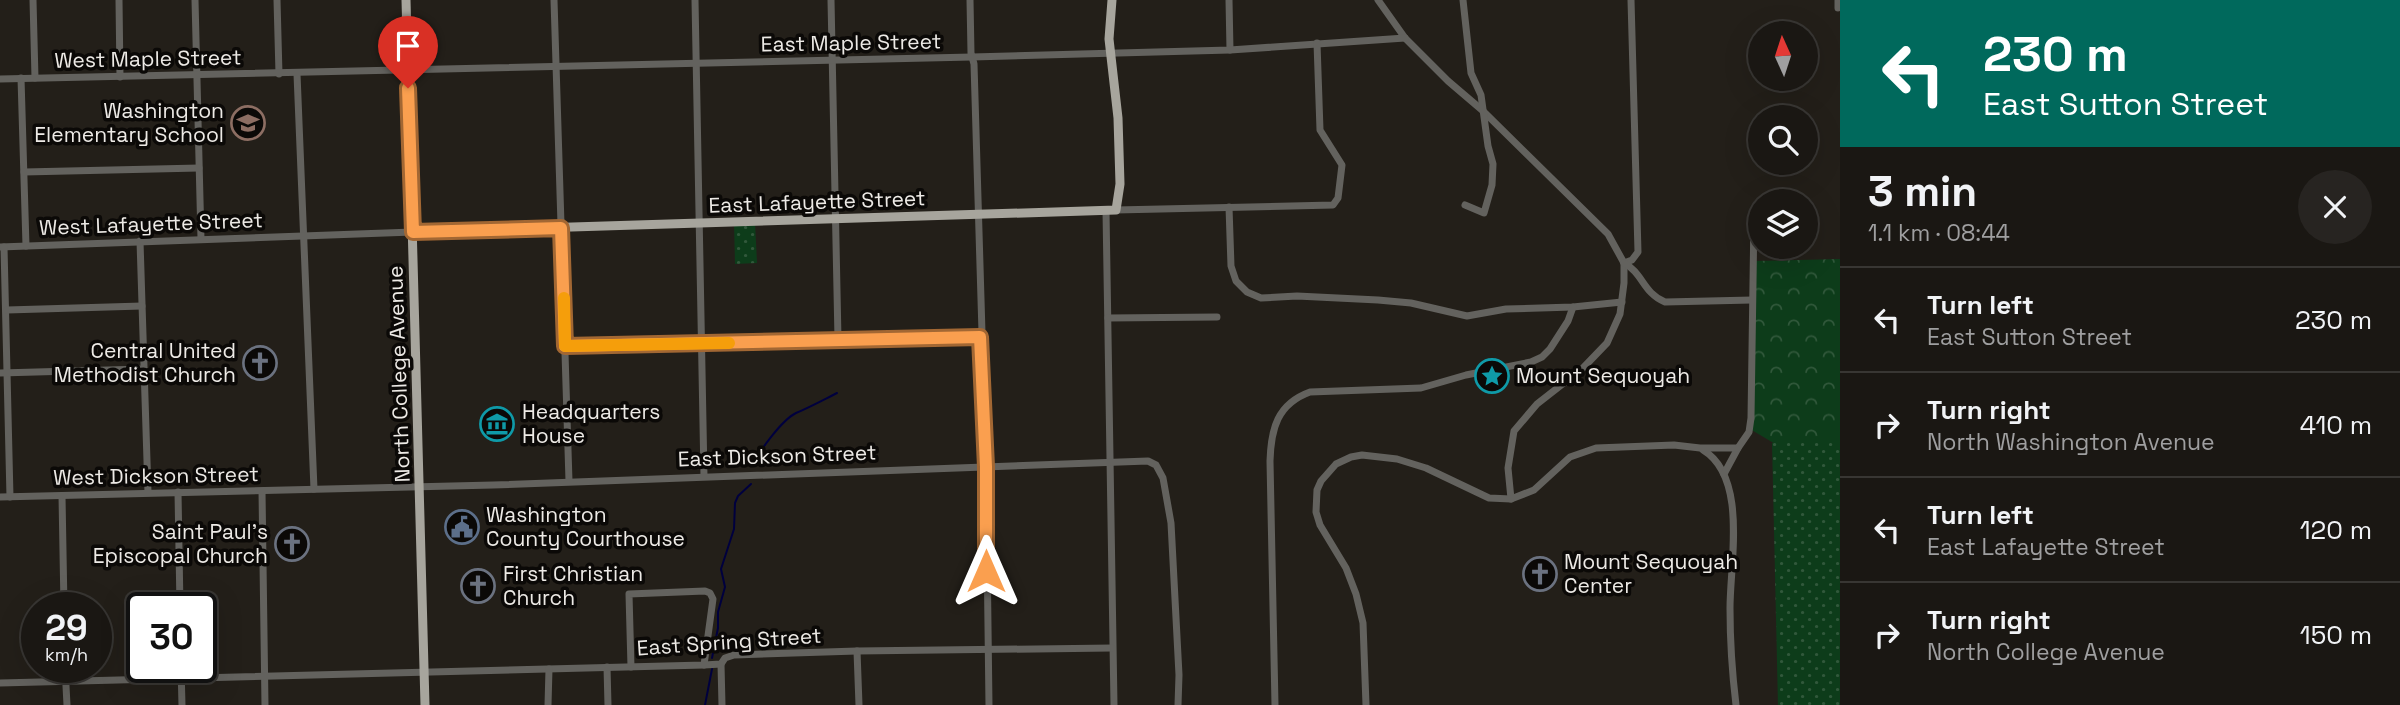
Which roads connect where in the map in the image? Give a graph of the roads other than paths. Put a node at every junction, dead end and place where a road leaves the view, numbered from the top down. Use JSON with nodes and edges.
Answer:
{"nodes":[{"id":1,"x":33,"y":0,"type":"edge"},
{"id":2,"x":118,"y":0,"type":"edge"},
{"id":3,"x":195,"y":0,"type":"edge"},
{"id":4,"x":277,"y":0,"type":"edge"},
{"id":5,"x":406,"y":0,"type":"edge"},
{"id":6,"x":554,"y":0,"type":"edge"},
{"id":7,"x":695,"y":0,"type":"edge"},
{"id":8,"x":831,"y":0,"type":"edge"},
{"id":9,"x":970,"y":0,"type":"edge"},
{"id":10,"x":1112,"y":0,"type":"edge"},
{"id":11,"x":1230,"y":0,"type":"edge"},
{"id":12,"x":1378,"y":0,"type":"edge"},
{"id":13,"x":1463,"y":0,"type":"edge"},
{"id":14,"x":1631,"y":0,"type":"edge"},
{"id":15,"x":1405,"y":38,"type":"junction"},
{"id":16,"x":1317,"y":43,"type":"junction"},
{"id":17,"x":1230,"y":50,"type":"junction"},
{"id":18,"x":1111,"y":53,"type":"junction"},
{"id":19,"x":972,"y":57,"type":"junction"},
{"id":20,"x":832,"y":61,"type":"junction"},
{"id":21,"x":697,"y":64,"type":"junction"},
{"id":22,"x":556,"y":68,"type":"junction"},
{"id":23,"x":408,"y":72,"type":"junction"},
{"id":24,"x":279,"y":74,"type":"junction"},
{"id":25,"x":297,"y":74,"type":"junction"},
{"id":26,"x":196,"y":76,"type":"junction"},
{"id":27,"x":120,"y":77,"type":"junction"},
{"id":28,"x":21,"y":78,"type":"junction"},
{"id":29,"x":35,"y":78,"type":"junction"},
{"id":30,"x":0,"y":79,"type":"edge"},
{"id":31,"x":1482,"y":110,"type":"junction"},
{"id":32,"x":199,"y":168,"type":"junction"},
{"id":33,"x":24,"y":172,"type":"junction"},
{"id":34,"x":1465,"y":205,"type":"dead end"},
{"id":35,"x":1229,"y":207,"type":"junction"},
{"id":36,"x":1111,"y":211,"type":"junction"},
{"id":37,"x":978,"y":215,"type":"junction"},
{"id":38,"x":835,"y":219,"type":"junction"},
{"id":39,"x":701,"y":223,"type":"junction"},
{"id":40,"x":561,"y":228,"type":"junction"},
{"id":41,"x":413,"y":232,"type":"junction"},
{"id":42,"x":303,"y":235,"type":"junction"},
{"id":43,"x":201,"y":239,"type":"junction"},
{"id":44,"x":139,"y":241,"type":"junction"},
{"id":45,"x":26,"y":246,"type":"junction"},
{"id":46,"x":2,"y":247,"type":"edge"},
{"id":47,"x":1753,"y":259,"type":"edge"},
{"id":48,"x":1624,"y":263,"type":"junction"},
{"id":49,"x":1752,"y":300,"type":"junction"},
{"id":50,"x":1622,"y":302,"type":"junction"},
{"id":51,"x":142,"y":306,"type":"junction"},
{"id":52,"x":1573,"y":307,"type":"junction"},
{"id":53,"x":7,"y":310,"type":"junction"},
{"id":54,"x":1217,"y":317,"type":"dead end"},
{"id":55,"x":1108,"y":318,"type":"junction"},
{"id":56,"x":980,"y":337,"type":"junction"},
{"id":57,"x":838,"y":339,"type":"junction"},
{"id":58,"x":702,"y":344,"type":"junction"},
{"id":59,"x":565,"y":346,"type":"junction"},
{"id":60,"x":144,"y":369,"type":"junction"},
{"id":61,"x":4,"y":373,"type":"edge"},
{"id":62,"x":1700,"y":449,"type":"junction"},
{"id":63,"x":1738,"y":449,"type":"junction"},
{"id":64,"x":1110,"y":460,"type":"junction"},
{"id":65,"x":986,"y":467,"type":"junction"},
{"id":66,"x":1724,"y":474,"type":"junction"},
{"id":67,"x":704,"y":476,"type":"junction"},
{"id":68,"x":569,"y":481,"type":"junction"},
{"id":69,"x":420,"y":487,"type":"junction"},
{"id":70,"x":314,"y":489,"type":"junction"},
{"id":71,"x":262,"y":491,"type":"junction"},
{"id":72,"x":148,"y":492,"type":"junction"},
{"id":73,"x":178,"y":492,"type":"junction"},
{"id":74,"x":62,"y":496,"type":"junction"},
{"id":75,"x":0,"y":497,"type":"edge"},
{"id":76,"x":10,"y":497,"type":"junction"},
{"id":77,"x":1511,"y":499,"type":"junction"},
{"id":78,"x":64,"y":592,"type":"edge"},
{"id":79,"x":180,"y":592,"type":"edge"},
{"id":80,"x":1112,"y":648,"type":"junction"},
{"id":81,"x":987,"y":649,"type":"junction"},
{"id":82,"x":857,"y":651,"type":"junction"},
{"id":83,"x":721,"y":664,"type":"junction"},
{"id":84,"x":704,"y":665,"type":"junction"},
{"id":85,"x":607,"y":667,"type":"junction"},
{"id":86,"x":631,"y":667,"type":"junction"},
{"id":87,"x":549,"y":669,"type":"junction"},
{"id":88,"x":424,"y":672,"type":"junction"},
{"id":89,"x":264,"y":676,"type":"junction"},
{"id":90,"x":217,"y":677,"type":"edge"},
{"id":91,"x":0,"y":683,"type":"edge"},
{"id":92,"x":21,"y":683,"type":"edge"},
{"id":93,"x":66,"y":683,"type":"edge"},
{"id":94,"x":181,"y":683,"type":"edge"},
{"id":95,"x":67,"y":705,"type":"edge"},
{"id":96,"x":182,"y":705,"type":"edge"},
{"id":97,"x":265,"y":705,"type":"edge"},
{"id":98,"x":425,"y":705,"type":"edge"},
{"id":99,"x":548,"y":705,"type":"edge"},
{"id":100,"x":608,"y":705,"type":"edge"},
{"id":101,"x":722,"y":705,"type":"edge"},
{"id":102,"x":859,"y":705,"type":"edge"},
{"id":103,"x":989,"y":705,"type":"edge"},
{"id":104,"x":1114,"y":705,"type":"edge"},
{"id":105,"x":1178,"y":705,"type":"edge"},
{"id":106,"x":1275,"y":705,"type":"edge"},
{"id":107,"x":1366,"y":705,"type":"edge"},
{"id":108,"x":1736,"y":705,"type":"edge"}],
"edges":[{"from":1,"to":29,"type":"street"},
{"from":2,"to":27,"type":"street"},
{"from":3,"to":26,"type":"street"},
{"from":4,"to":24,"type":"street"},
{"from":5,"to":23,"type":"main road","name":"North College Avenue"},
{"from":6,"to":22,"type":"street"},
{"from":7,"to":21,"type":"street"},
{"from":8,"to":20,"type":"street"},
{"from":9,"to":19,"type":"street"},
{"from":10,"to":18,"type":"main road"},
{"from":11,"to":17,"type":"street"},
{"from":12,"to":15,"type":"street"},
{"from":13,"to":31,"type":"street"},
{"from":14,"to":48,"type":"street"},
{"from":15,"to":16,"type":"street","name":"East Maple Street"},
{"from":15,"to":31,"type":"street"},
{"from":16,"to":17,"type":"street","name":"East Maple Street"},
{"from":16,"to":35,"type":"street","name":"East Lafayette Street"},
{"from":17,"to":18,"type":"street","name":"East Maple Street"},
{"from":18,"to":19,"type":"street","name":"East Maple Street"},
{"from":18,"to":36,"type":"main road"},
{"from":19,"to":20,"type":"street","name":"East Maple Street"},
{"from":19,"to":37,"type":"street"},
{"from":20,"to":21,"type":"street","name":"East Maple Street"},
{"from":20,"to":38,"type":"street"},
{"from":21,"to":22,"type":"street","name":"East Maple Street"},
{"from":21,"to":39,"type":"street"},
{"from":22,"to":23,"type":"street","name":"East Maple Street"},
{"from":22,"to":40,"type":"street"},
{"from":23,"to":25,"type":"street","name":"East Maple Street"},
{"from":23,"to":41,"type":"main road","name":"North College Avenue"},
{"from":24,"to":25,"type":"street","name":"West Maple Street"},
{"from":24,"to":26,"type":"street","name":"West Maple Street"},
{"from":25,"to":42,"type":"street"},
{"from":26,"to":27,"type":"street","name":"West Maple Street"},
{"from":26,"to":32,"type":"street"},
{"from":27,"to":29,"type":"street","name":"West Maple Street"},
{"from":28,"to":29,"type":"street","name":"West Maple Street"},
{"from":28,"to":30,"type":"street","name":"West Maple Street"},
{"from":28,"to":33,"type":"street"},
{"from":31,"to":34,"type":"street"},
{"from":31,"to":48,"type":"street"},
{"from":32,"to":33,"type":"street"},
{"from":32,"to":43,"type":"street"},
{"from":33,"to":45,"type":"street"},
{"from":35,"to":36,"type":"street","name":"East Lafayette Street"},
{"from":35,"to":52,"type":"street"},
{"from":36,"to":37,"type":"main road","name":"East Lafayette Street"},
{"from":36,"to":55,"type":"street"},
{"from":37,"to":38,"type":"main road","name":"East Lafayette Street"},
{"from":37,"to":56,"type":"street"},
{"from":38,"to":39,"type":"main road","name":"East Lafayette Street"},
{"from":38,"to":57,"type":"street"},
{"from":39,"to":40,"type":"main road","name":"East Lafayette Street"},
{"from":39,"to":58,"type":"street"},
{"from":40,"to":41,"type":"main road","name":"East Lafayette Street"},
{"from":40,"to":59,"type":"street"},
{"from":41,"to":42,"type":"street","name":"East Lafayette Street"},
{"from":41,"to":69,"type":"main road","name":"North College Avenue"},
{"from":42,"to":43,"type":"street","name":"West Lafayette Street"},
{"from":42,"to":70,"type":"street"},
{"from":43,"to":44,"type":"street","name":"West Lafayette Street"},
{"from":44,"to":45,"type":"street","name":"West Lafayette Street"},
{"from":44,"to":51,"type":"street"},
{"from":45,"to":46,"type":"street","name":"West Lafayette Street"},
{"from":46,"to":53,"type":"street"},
{"from":47,"to":49,"type":"street"},
{"from":48,"to":49,"type":"street"},
{"from":48,"to":50,"type":"street"},
{"from":49,"to":63,"type":"street"},
{"from":50,"to":52,"type":"street"},
{"from":50,"to":77,"type":"street"},
{"from":51,"to":53,"type":"street"},
{"from":51,"to":60,"type":"street"},
{"from":52,"to":106,"type":"street"},
{"from":53,"to":61,"type":"street"},
{"from":54,"to":55,"type":"street"},
{"from":55,"to":64,"type":"street"},
{"from":56,"to":57,"type":"street"},
{"from":56,"to":65,"type":"street"},
{"from":57,"to":58,"type":"street"},
{"from":58,"to":59,"type":"street"},
{"from":58,"to":67,"type":"street"},
{"from":59,"to":68,"type":"street"},
{"from":60,"to":61,"type":"street"},
{"from":60,"to":72,"type":"street"},
{"from":61,"to":76,"type":"street"},
{"from":62,"to":63,"type":"street"},
{"from":62,"to":66,"type":"street"},
{"from":62,"to":77,"type":"street"},
{"from":63,"to":66,"type":"street"},
{"from":64,"to":65,"type":"street","name":"East Dickson Street"},
{"from":64,"to":80,"type":"street"},
{"from":64,"to":105,"type":"street","name":"East Dickson Street"},
{"from":65,"to":67,"type":"street","name":"East Dickson Street"},
{"from":65,"to":81,"type":"street"},
{"from":66,"to":108,"type":"street"},
{"from":67,"to":68,"type":"street","name":"East Dickson Street"},
{"from":68,"to":69,"type":"street","name":"East Dickson Street"},
{"from":69,"to":70,"type":"street","name":"East Dickson Street"},
{"from":69,"to":88,"type":"main road","name":"North College Avenue"},
{"from":70,"to":71,"type":"street","name":"West Dickson Street"},
{"from":71,"to":73,"type":"street","name":"West Dickson Street"},
{"from":71,"to":89,"type":"street"},
{"from":72,"to":73,"type":"street","name":"West Dickson Street"},
{"from":72,"to":74,"type":"street","name":"West Dickson Street"},
{"from":73,"to":79,"type":"street"},
{"from":74,"to":76,"type":"street","name":"West Dickson Street"},
{"from":74,"to":78,"type":"street"},
{"from":75,"to":76,"type":"street","name":"West Dickson Street"},
{"from":77,"to":107,"type":"street"},
{"from":80,"to":81,"type":"street","name":"East Spring Street"},
{"from":80,"to":104,"type":"street"},
{"from":81,"to":82,"type":"street","name":"East Spring Street"},
{"from":81,"to":103,"type":"street"},
{"from":82,"to":83,"type":"street","name":"East Spring Street"},
{"from":82,"to":102,"type":"street"},
{"from":83,"to":84,"type":"street","name":"East Spring Street"},
{"from":83,"to":101,"type":"street"},
{"from":84,"to":86,"type":"street","name":"East Spring Street"},
{"from":84,"to":86,"type":"street"},
{"from":85,"to":86,"type":"street","name":"East Spring Street"},
{"from":85,"to":87,"type":"street","name":"East Spring Street"},
{"from":85,"to":100,"type":"street"},
{"from":87,"to":88,"type":"street","name":"East Spring Street"},
{"from":87,"to":99,"type":"street"},
{"from":88,"to":89,"type":"street","name":"East Spring Street"},
{"from":88,"to":98,"type":"main road","name":"North College Avenue"},
{"from":89,"to":90,"type":"street","name":"East Spring Street"},
{"from":89,"to":97,"type":"street"},
{"from":91,"to":92,"type":"street","name":"East Spring Street"},
{"from":93,"to":95,"type":"street"},
{"from":94,"to":96,"type":"street"}]}
